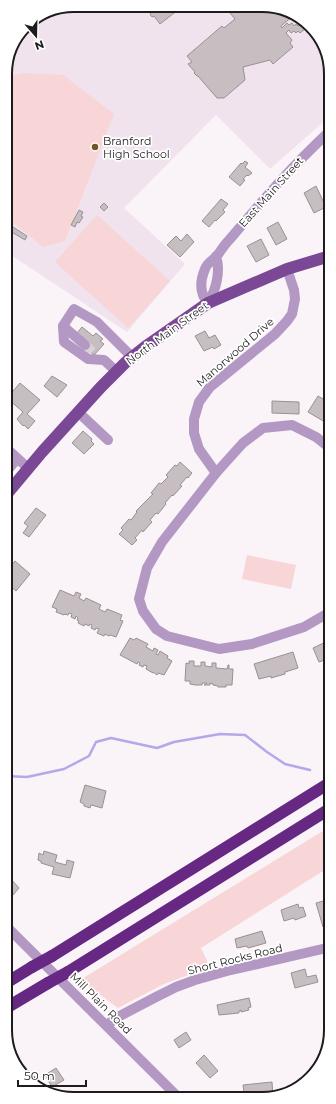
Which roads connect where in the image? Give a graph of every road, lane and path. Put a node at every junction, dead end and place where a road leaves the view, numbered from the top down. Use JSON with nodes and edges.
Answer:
{"nodes":[{"id":1,"x":324,"y":137,"type":"edge"},
{"id":2,"x":216,"y":256,"type":"junction"},
{"id":3,"x":324,"y":258,"type":"edge"},
{"id":4,"x":287,"y":269,"type":"junction"},
{"id":5,"x":208,"y":303,"type":"junction"},
{"id":6,"x":63,"y":326,"type":"junction"},
{"id":7,"x":85,"y":345,"type":"tunnel mouth"},
{"id":8,"x":132,"y":357,"type":"junction"},
{"id":9,"x":116,"y":372,"type":"junction"},
{"id":10,"x":78,"y":412,"type":"junction"},
{"id":11,"x":108,"y":440,"type":"dead end"},
{"id":12,"x":324,"y":443,"type":"edge"},
{"id":13,"x":12,"y":453,"type":"edge"},
{"id":14,"x":17,"y":458,"type":"junction"},
{"id":15,"x":12,"y":463,"type":"edge"},
{"id":16,"x":28,"y":468,"type":"junction"},
{"id":17,"x":216,"y":472,"type":"junction"},
{"id":18,"x":12,"y":488,"type":"edge"},
{"id":19,"x":324,"y":615,"type":"edge"},
{"id":20,"x":324,"y":786,"type":"edge"},
{"id":21,"x":324,"y":812,"type":"edge"},
{"id":22,"x":12,"y":932,"type":"edge"},
{"id":23,"x":324,"y":949,"type":"edge"},
{"id":24,"x":12,"y":980,"type":"edge"},
{"id":25,"x":12,"y":1004,"type":"edge"},
{"id":26,"x":107,"y":1025,"type":"junction"},
{"id":27,"x":173,"y":1092,"type":"edge"}],
"edges":[{"from":1,"to":2,"type":"street","name":"East Main Street"},
{"from":2,"to":5,"type":"street"},
{"from":2,"to":5,"type":"street","name":"East Main Street"},
{"from":3,"to":4,"type":"main road","name":"North Main Street"},
{"from":4,"to":5,"type":"main road","name":"North Main Street"},
{"from":4,"to":17,"type":"street","name":"Manorwood Drive"},
{"from":5,"to":8,"type":"main road","name":"North Main Street"},
{"from":6,"to":7,"type":"street"},
{"from":6,"to":8,"type":"street"},
{"from":6,"to":9,"type":"street"},
{"from":8,"to":9,"type":"main road","name":"North Main Street"},
{"from":9,"to":10,"type":"main road","name":"North Main Street"},
{"from":10,"to":11,"type":"street"},
{"from":10,"to":16,"type":"main road"},
{"from":12,"to":17,"type":"street"},
{"from":13,"to":14,"type":"street"},
{"from":14,"to":15,"type":"street"},
{"from":14,"to":16,"type":"street"},
{"from":16,"to":18,"type":"main road"},
{"from":17,"to":19,"type":"street"},
{"from":20,"to":24,"type":"highway","bridge":true},
{"from":21,"to":25,"type":"highway","bridge":true},
{"from":22,"to":26,"type":"street","name":"Mill Plain Road"},
{"from":23,"to":26,"type":"street","name":"Short Rocks Road"},
{"from":26,"to":27,"type":"street","name":"Mill Plain Road"}]}
